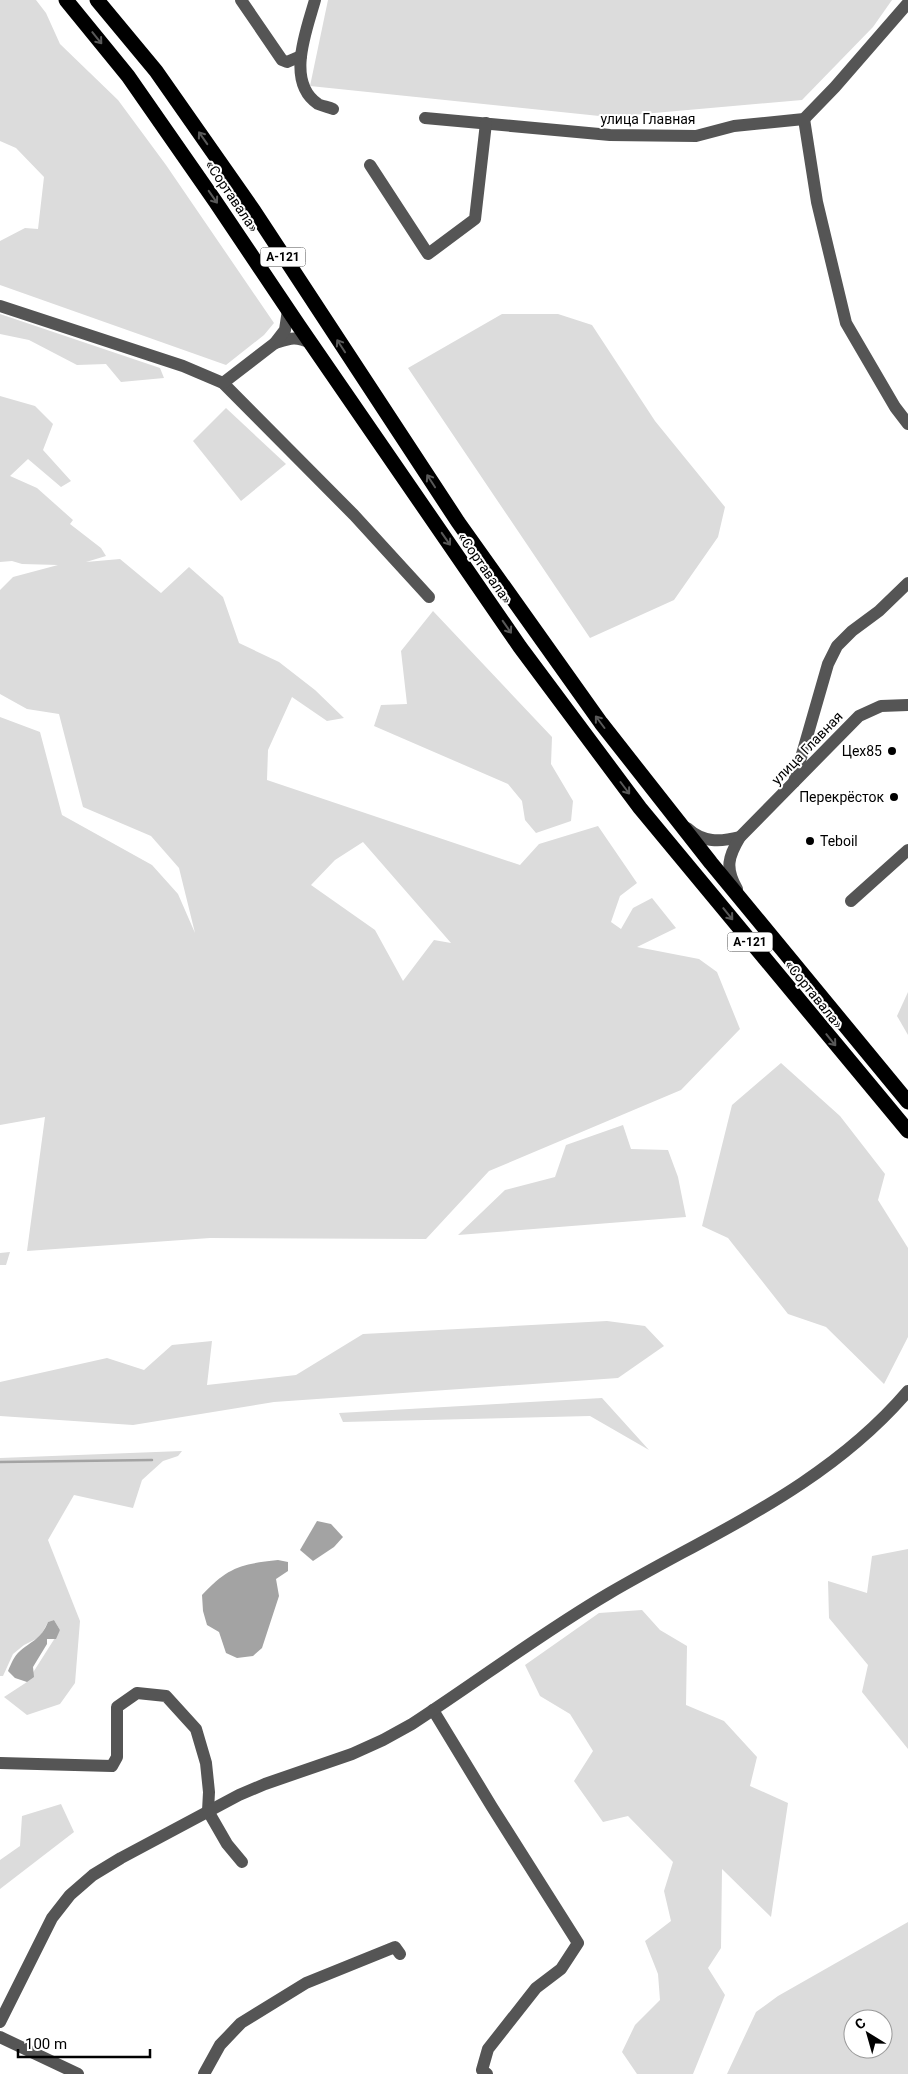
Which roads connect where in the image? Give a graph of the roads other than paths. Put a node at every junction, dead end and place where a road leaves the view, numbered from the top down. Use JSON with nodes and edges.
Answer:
{"nodes":[{"id":1,"x":66,"y":0,"type":"edge"},
{"id":2,"x":97,"y":0,"type":"edge"},
{"id":3,"x":241,"y":0,"type":"edge"},
{"id":4,"x":315,"y":0,"type":"edge"},
{"id":5,"x":908,"y":3,"type":"edge"},
{"id":6,"x":301,"y":56,"type":"junction"},
{"id":7,"x":333,"y":109,"type":"dead end"},
{"id":8,"x":425,"y":118,"type":"dead end"},
{"id":9,"x":804,"y":119,"type":"junction"},
{"id":10,"x":486,"y":123,"type":"junction"},
{"id":11,"x":370,"y":165,"type":"dead end"},
{"id":12,"x":0,"y":306,"type":"edge"},
{"id":13,"x":288,"y":310,"type":"junction"},
{"id":14,"x":274,"y":343,"type":"junction"},
{"id":15,"x":311,"y":344,"type":"junction"},
{"id":16,"x":223,"y":383,"type":"junction"},
{"id":17,"x":908,"y":424,"type":"edge"},
{"id":18,"x":908,"y":584,"type":"edge"},
{"id":19,"x":430,"y":597,"type":"dead end"},
{"id":20,"x":908,"y":705,"type":"edge"},
{"id":21,"x":793,"y":783,"type":"junction"},
{"id":22,"x":672,"y":814,"type":"junction"},
{"id":23,"x":740,"y":837,"type":"junction"},
{"id":24,"x":908,"y":850,"type":"edge"},
{"id":25,"x":851,"y":901,"type":"dead end"},
{"id":26,"x":746,"y":906,"type":"junction"},
{"id":27,"x":908,"y":1102,"type":"edge"},
{"id":28,"x":908,"y":1131,"type":"edge"},
{"id":29,"x":908,"y":1391,"type":"edge"},
{"id":30,"x":433,"y":1710,"type":"junction"},
{"id":31,"x":0,"y":1763,"type":"edge"},
{"id":32,"x":208,"y":1811,"type":"junction"},
{"id":33,"x":242,"y":1862,"type":"dead end"},
{"id":34,"x":400,"y":1954,"type":"dead end"},
{"id":35,"x":0,"y":2022,"type":"edge"},
{"id":36,"x":0,"y":2037,"type":"edge"},
{"id":37,"x":78,"y":2074,"type":"edge"},
{"id":38,"x":204,"y":2074,"type":"edge"},
{"id":39,"x":487,"y":2074,"type":"edge"}],
"edges":[{"from":1,"to":13,"type":"highway","name":"«Сортавала»","number":"А-121","one_way":true},
{"from":22,"to":2,"type":"highway","name":"«Сортавала»","number":"А-121","one_way":true},
{"from":3,"to":6,"type":"street"},
{"from":4,"to":6,"type":"street"},
{"from":5,"to":9,"type":"street"},
{"from":6,"to":7,"type":"street"},
{"from":8,"to":10,"type":"street","name":"улица Главная"},
{"from":9,"to":10,"type":"street","name":"улица Главная"},
{"from":9,"to":17,"type":"street"},
{"from":10,"to":11,"type":"street"},
{"from":12,"to":16,"type":"street"},
{"from":13,"to":14,"type":"street"},
{"from":13,"to":15,"type":"highway","name":"«Сортавала»","number":"А-121"},
{"from":14,"to":15,"type":"street"},
{"from":14,"to":16,"type":"street"},
{"from":15,"to":28,"type":"highway","name":"«Сортавала»","number":"А-121","one_way":true},
{"from":16,"to":19,"type":"street"},
{"from":18,"to":21,"type":"street"},
{"from":20,"to":21,"type":"street","name":"улица Главная"},
{"from":21,"to":23,"type":"street","name":"улица Главная"},
{"from":22,"to":23,"type":"street"},
{"from":22,"to":26,"type":"highway","name":"«Сортавала»","number":"А-121"},
{"from":23,"to":26,"type":"street","name":"улица Главная"},
{"from":24,"to":25,"type":"street"},
{"from":26,"to":27,"type":"highway","name":"«Сортавала»","number":"А-121"},
{"from":29,"to":30,"type":"street"},
{"from":30,"to":32,"type":"street"},
{"from":30,"to":39,"type":"street"},
{"from":31,"to":32,"type":"street"},
{"from":32,"to":33,"type":"street"},
{"from":32,"to":35,"type":"street"},
{"from":34,"to":38,"type":"street"},
{"from":36,"to":37,"type":"street"}]}
